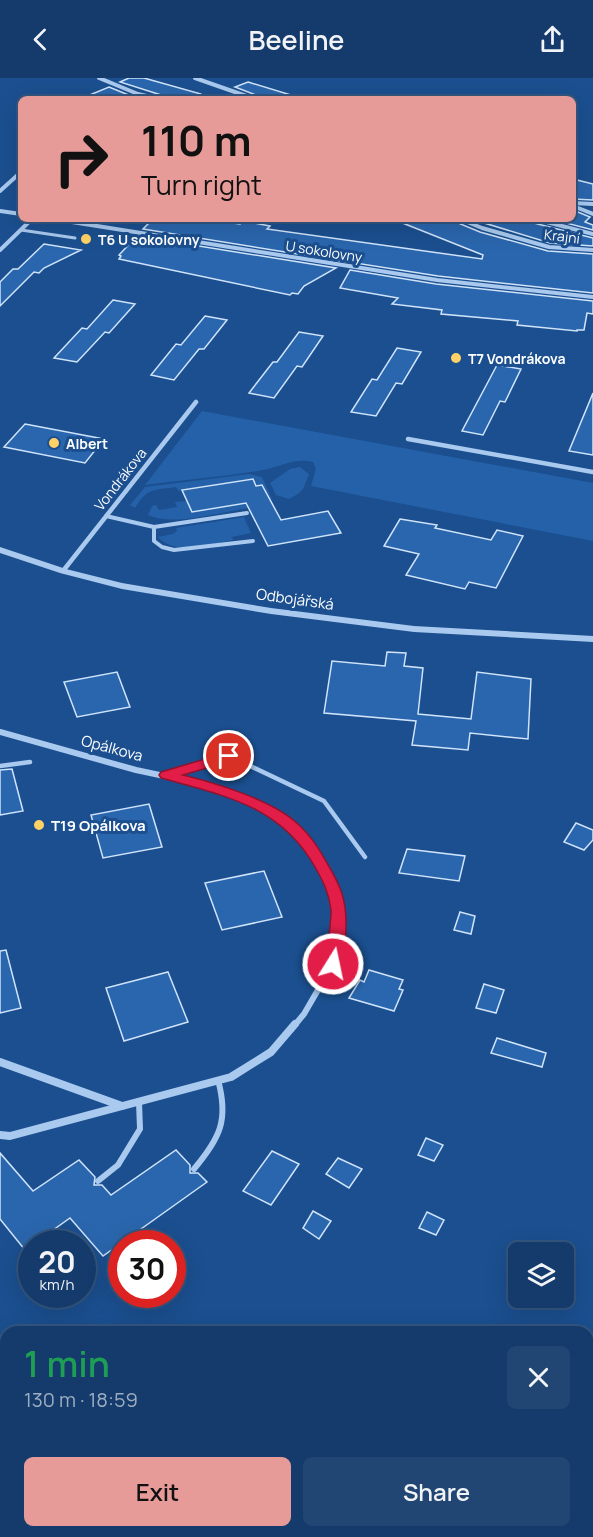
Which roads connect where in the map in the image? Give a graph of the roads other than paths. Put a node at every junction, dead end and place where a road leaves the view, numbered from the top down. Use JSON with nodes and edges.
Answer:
{"nodes":[{"id":1,"x":99,"y":78,"type":"edge"},
{"id":2,"x":195,"y":78,"type":"edge"},
{"id":3,"x":214,"y":78,"type":"edge"},
{"id":4,"x":207,"y":82,"type":"junction"},
{"id":5,"x":147,"y":96,"type":"edge"},
{"id":6,"x":247,"y":96,"type":"edge"},
{"id":7,"x":18,"y":175,"type":"edge"},
{"id":8,"x":0,"y":191,"type":"edge"},
{"id":9,"x":593,"y":204,"type":"edge"},
{"id":10,"x":576,"y":205,"type":"edge"},
{"id":11,"x":576,"y":206,"type":"edge"},
{"id":12,"x":0,"y":211,"type":"edge"},
{"id":13,"x":18,"y":214,"type":"edge"},
{"id":14,"x":593,"y":214,"type":"edge"},
{"id":15,"x":30,"y":222,"type":"edge"},
{"id":16,"x":72,"y":222,"type":"edge"},
{"id":17,"x":467,"y":222,"type":"edge"},
{"id":18,"x":547,"y":222,"type":"edge"},
{"id":19,"x":21,"y":230,"type":"junction"},
{"id":20,"x":593,"y":234,"type":"edge"},
{"id":21,"x":75,"y":238,"type":"dead end"},
{"id":22,"x":0,"y":250,"type":"edge"},
{"id":23,"x":593,"y":250,"type":"edge"},
{"id":24,"x":593,"y":297,"type":"edge"},
{"id":25,"x":196,"y":402,"type":"dead end"},
{"id":26,"x":408,"y":439,"type":"dead end"},
{"id":27,"x":593,"y":472,"type":"edge"},
{"id":28,"x":247,"y":513,"type":"dead end"},
{"id":29,"x":106,"y":516,"type":"junction"},
{"id":30,"x":154,"y":527,"type":"junction"},
{"id":31,"x":253,"y":541,"type":"dead end"},
{"id":32,"x":0,"y":550,"type":"edge"},
{"id":33,"x":63,"y":571,"type":"junction"},
{"id":34,"x":593,"y":639,"type":"edge"},
{"id":35,"x":0,"y":732,"type":"edge"},
{"id":36,"x":30,"y":762,"type":"dead end"},
{"id":37,"x":0,"y":766,"type":"edge"},
{"id":38,"x":166,"y":775,"type":"junction"},
{"id":39,"x":365,"y":857,"type":"dead end"},
{"id":40,"x":0,"y":1062,"type":"edge"},
{"id":41,"x":218,"y":1080,"type":"junction"},
{"id":42,"x":139,"y":1102,"type":"junction"},
{"id":43,"x":122,"y":1106,"type":"junction"},
{"id":44,"x":0,"y":1135,"type":"edge"},
{"id":45,"x":194,"y":1169,"type":"dead end"},
{"id":46,"x":98,"y":1181,"type":"dead end"}],
"edges":[{"from":1,"to":5,"type":"street"},
{"from":2,"to":4,"type":"street"},
{"from":3,"to":4,"type":"street"},
{"from":4,"to":6,"type":"street"},
{"from":7,"to":8,"type":"street"},
{"from":9,"to":10,"type":"street"},
{"from":11,"to":14,"type":"street"},
{"from":12,"to":13,"type":"street"},
{"from":15,"to":19,"type":"street"},
{"from":16,"to":24,"type":"street","name":"U sokolovny"},
{"from":17,"to":23,"type":"street","name":"Krajní"},
{"from":18,"to":20,"type":"street"},
{"from":19,"to":21,"type":"lane"},
{"from":19,"to":22,"type":"street"},
{"from":25,"to":29,"type":"street","name":"Vondrákova"},
{"from":26,"to":27,"type":"street"},
{"from":28,"to":30,"type":"lane"},
{"from":29,"to":30,"type":"lane"},
{"from":29,"to":33,"type":"street","name":"Vondrákova"},
{"from":30,"to":31,"type":"lane"},
{"from":32,"to":33,"type":"street","name":"Odbojářská"},
{"from":33,"to":34,"type":"street","name":"Odbojářská"},
{"from":35,"to":38,"type":"street","name":"Opálkova"},
{"from":36,"to":37,"type":"lane"},
{"from":38,"to":39,"type":"lane"},
{"from":38,"to":41,"type":"street","name":"Opálkova"},
{"from":40,"to":43,"type":"street"},
{"from":41,"to":42,"type":"street","name":"Opálkova"},
{"from":41,"to":45,"type":"lane"},
{"from":42,"to":43,"type":"street","name":"Opálkova"},
{"from":42,"to":46,"type":"lane"},
{"from":43,"to":44,"type":"street","name":"Opálkova"}]}
